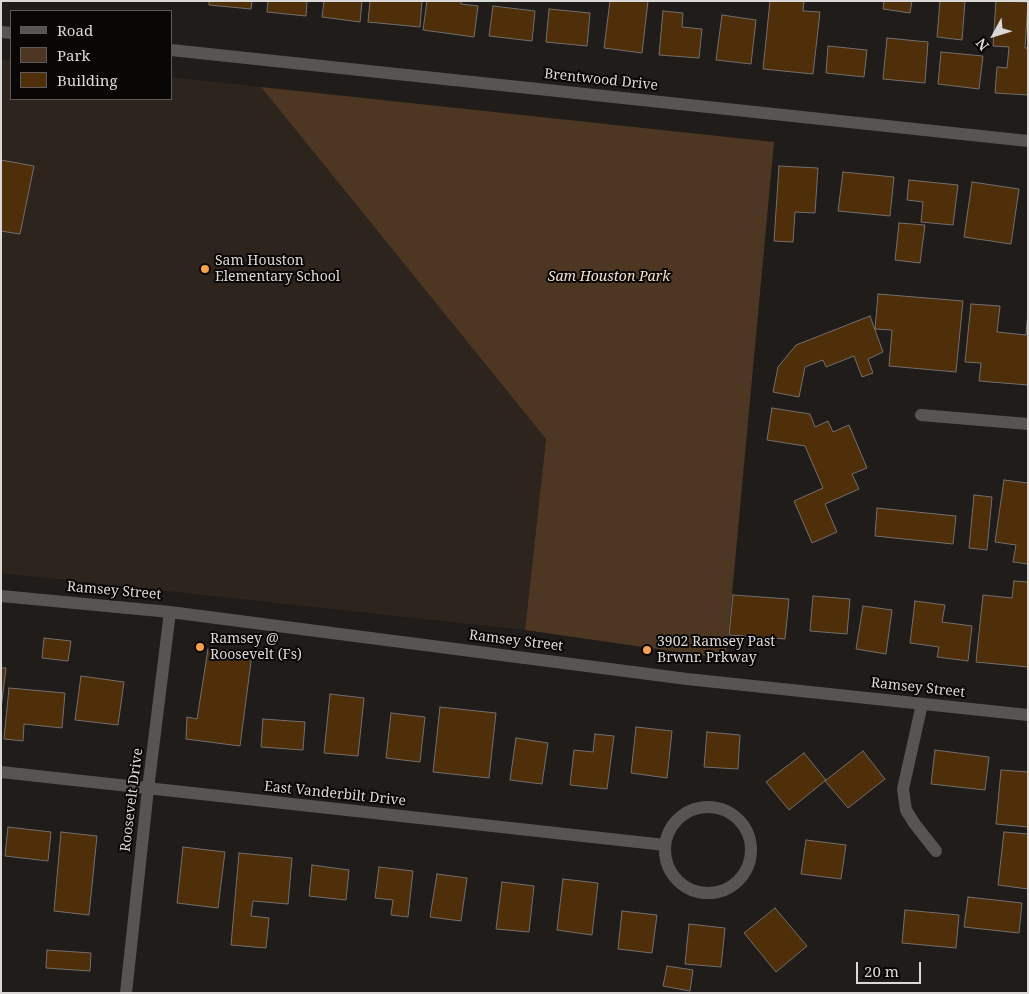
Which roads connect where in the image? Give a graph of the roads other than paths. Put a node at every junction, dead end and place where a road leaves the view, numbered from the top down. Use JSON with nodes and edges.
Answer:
{"nodes":[{"id":1,"x":172,"y":50,"type":"edge"},
{"id":2,"x":1028,"y":141,"type":"edge"},
{"id":3,"x":921,"y":415,"type":"dead end"},
{"id":4,"x":1028,"y":424,"type":"edge"},
{"id":5,"x":1,"y":596,"type":"edge"},
{"id":6,"x":170,"y":612,"type":"junction"},
{"id":7,"x":922,"y":704,"type":"junction"},
{"id":8,"x":1028,"y":715,"type":"edge"},
{"id":9,"x":1,"y":772,"type":"edge"},
{"id":10,"x":148,"y":789,"type":"junction"},
{"id":11,"x":665,"y":845,"type":"junction"},
{"id":12,"x":936,"y":852,"type":"dead end"},
{"id":13,"x":126,"y":993,"type":"edge"}],
"edges":[{"from":1,"to":2,"type":"street","name":"Brentwood Drive"},
{"from":3,"to":4,"type":"street"},
{"from":5,"to":6,"type":"street","name":"Ramsey Street"},
{"from":6,"to":7,"type":"street","name":"Ramsey Street"},
{"from":6,"to":10,"type":"street","name":"Roosevelt Drive"},
{"from":7,"to":8,"type":"street","name":"Ramsey Street"},
{"from":7,"to":12,"type":"street"},
{"from":9,"to":10,"type":"street","name":"East Vanderbilt Drive"},
{"from":10,"to":11,"type":"street","name":"East Vanderbilt Drive"},
{"from":10,"to":13,"type":"street","name":"Roosevelt Drive"},
{"from":11,"to":11,"type":"street"}]}
